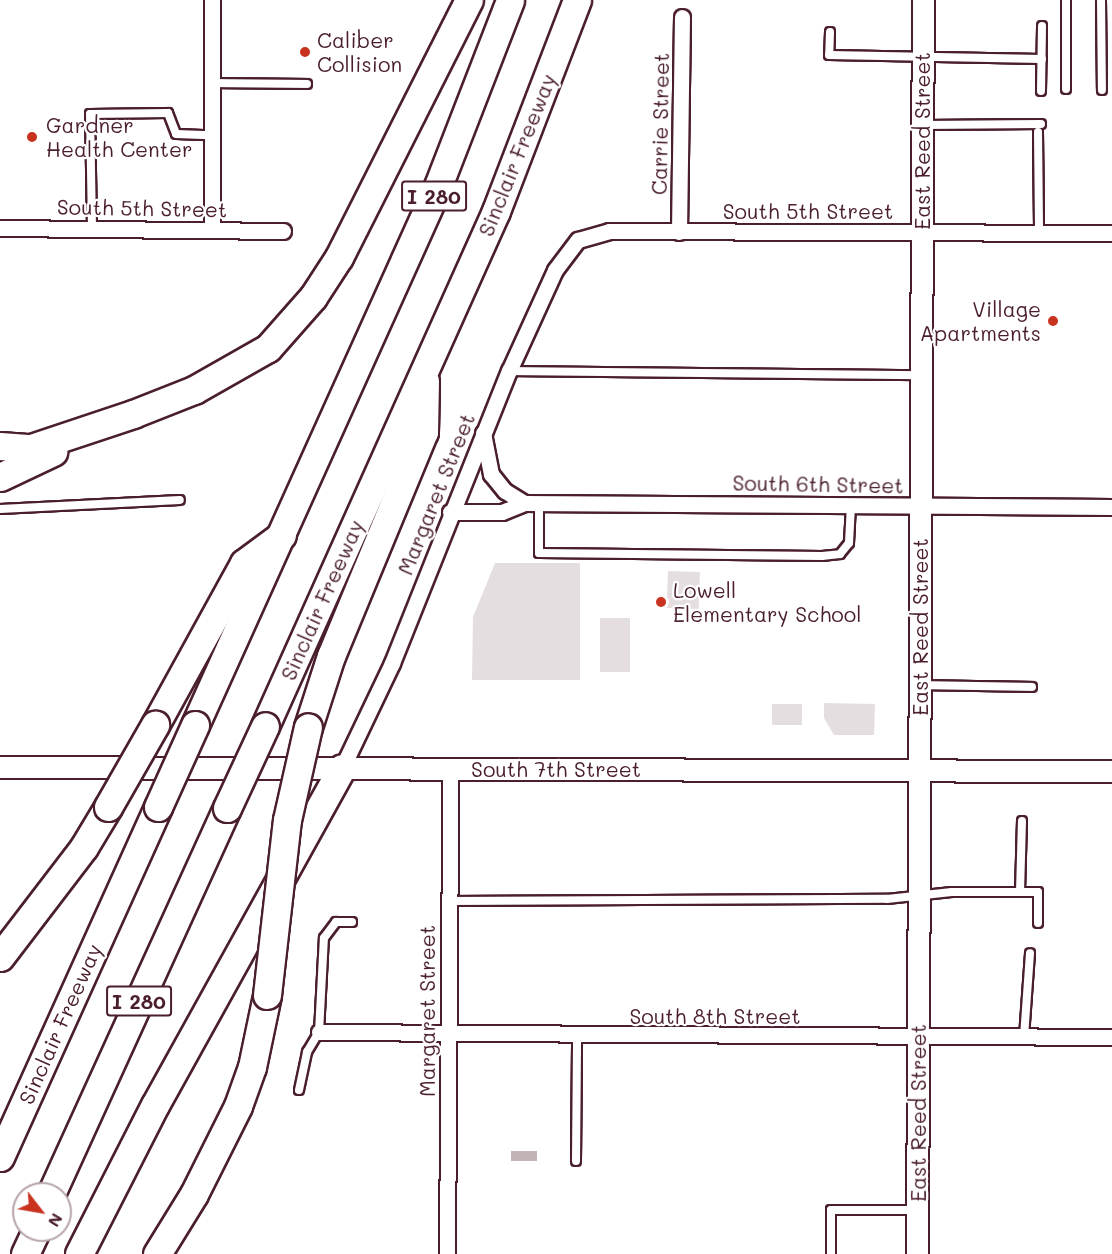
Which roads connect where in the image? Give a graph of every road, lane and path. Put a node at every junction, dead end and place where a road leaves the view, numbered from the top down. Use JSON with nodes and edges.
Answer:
{"nodes":[{"id":1,"x":212,"y":0,"type":"edge"},
{"id":2,"x":470,"y":0,"type":"edge"},
{"id":3,"x":510,"y":0,"type":"edge"},
{"id":4,"x":577,"y":0,"type":"edge"},
{"id":5,"x":923,"y":0,"type":"edge"},
{"id":6,"x":1066,"y":0,"type":"edge"},
{"id":7,"x":1101,"y":0,"type":"edge"},
{"id":8,"x":682,"y":17,"type":"dead end"},
{"id":9,"x":1042,"y":26,"type":"dead end"},
{"id":10,"x":830,"y":32,"type":"dead end"},
{"id":11,"x":922,"y":57,"type":"junction"},
{"id":12,"x":1041,"y":59,"type":"junction"},
{"id":13,"x":211,"y":83,"type":"junction"},
{"id":14,"x":307,"y":84,"type":"dead end"},
{"id":15,"x":1066,"y":89,"type":"dead end"},
{"id":16,"x":1102,"y":90,"type":"dead end"},
{"id":17,"x":1041,"y":91,"type":"dead end"},
{"id":18,"x":922,"y":125,"type":"junction"},
{"id":19,"x":210,"y":135,"type":"junction"},
{"id":20,"x":92,"y":227,"type":"junction"},
{"id":21,"x":0,"y":228,"type":"edge"},
{"id":22,"x":212,"y":230,"type":"junction"},
{"id":23,"x":283,"y":231,"type":"dead end"},
{"id":24,"x":679,"y":232,"type":"junction"},
{"id":25,"x":1039,"y":232,"type":"junction"},
{"id":26,"x":922,"y":233,"type":"junction"},
{"id":27,"x":1112,"y":233,"type":"edge"},
{"id":28,"x":578,"y":240,"type":"joint"},
{"id":29,"x":424,"y":371,"type":"junction"},
{"id":30,"x":509,"y":371,"type":"junction"},
{"id":31,"x":921,"y":375,"type":"junction"},
{"id":32,"x":133,"y":414,"type":"junction"},
{"id":33,"x":483,"y":431,"type":"junction"},
{"id":34,"x":0,"y":446,"type":"edge"},
{"id":35,"x":0,"y":477,"type":"edge"},
{"id":36,"x":180,"y":501,"type":"dead end"},
{"id":37,"x":531,"y":503,"type":"junction"},
{"id":38,"x":851,"y":505,"type":"junction"},
{"id":39,"x":920,"y":506,"type":"junction"},
{"id":40,"x":1112,"y":507,"type":"edge"},
{"id":41,"x":0,"y":509,"type":"edge"},
{"id":42,"x":450,"y":512,"type":"junction"},
{"id":43,"x":283,"y":534,"type":"junction"},
{"id":44,"x":919,"y":684,"type":"junction"},
{"id":45,"x":1032,"y":687,"type":"dead end"},
{"id":46,"x":0,"y":767,"type":"edge"},
{"id":47,"x":342,"y":768,"type":"junction"},
{"id":48,"x":450,"y":769,"type":"junction"},
{"id":49,"x":920,"y":771,"type":"junction"},
{"id":50,"x":1112,"y":771,"type":"edge"},
{"id":51,"x":1022,"y":821,"type":"dead end"},
{"id":52,"x":1020,"y":892,"type":"junction"},
{"id":53,"x":919,"y":896,"type":"junction"},
{"id":54,"x":449,"y":901,"type":"junction"},
{"id":55,"x":352,"y":922,"type":"dead end"},
{"id":56,"x":1038,"y":923,"type":"dead end"},
{"id":57,"x":1030,"y":953,"type":"dead end"},
{"id":58,"x":0,"y":957,"type":"edge"},
{"id":59,"x":319,"y":1032,"type":"junction"},
{"id":60,"x":447,"y":1034,"type":"junction"},
{"id":61,"x":577,"y":1036,"type":"junction"},
{"id":62,"x":918,"y":1037,"type":"junction"},
{"id":63,"x":1024,"y":1037,"type":"junction"},
{"id":64,"x":1112,"y":1037,"type":"edge"},
{"id":65,"x":299,"y":1089,"type":"dead end"},
{"id":66,"x":0,"y":1157,"type":"edge"},
{"id":67,"x":576,"y":1161,"type":"dead end"},
{"id":68,"x":56,"y":1182,"type":"edge"},
{"id":69,"x":918,"y":1210,"type":"junction"},
{"id":70,"x":79,"y":1254,"type":"edge"},
{"id":71,"x":157,"y":1254,"type":"edge"},
{"id":72,"x":447,"y":1254,"type":"edge"},
{"id":73,"x":831,"y":1254,"type":"edge"},
{"id":74,"x":917,"y":1254,"type":"edge"}],
"edges":[{"from":1,"to":13,"type":"street"},
{"from":2,"to":32,"type":"highway"},
{"from":3,"to":43,"type":"highway","name":"Sinclair Freeway","number":"I 280"},
{"from":4,"to":29,"type":"highway","name":"Sinclair Freeway","number":"I 280"},
{"from":5,"to":11,"type":"street","name":"East Reed Street"},
{"from":6,"to":15,"type":"lane"},
{"from":7,"to":16,"type":"lane"},
{"from":8,"to":24,"type":"street","name":"Carrie Street"},
{"from":9,"to":12,"type":"lane"},
{"from":10,"to":11,"type":"lane"},
{"from":11,"to":12,"type":"lane"},
{"from":11,"to":18,"type":"street","name":"East Reed Street"},
{"from":12,"to":17,"type":"lane"},
{"from":13,"to":14,"type":"lane"},
{"from":13,"to":19,"type":"street"},
{"from":18,"to":25,"type":"lane"},
{"from":18,"to":26,"type":"street","name":"East Reed Street"},
{"from":19,"to":20,"type":"lane"},
{"from":19,"to":22,"type":"street"},
{"from":20,"to":21,"type":"street","name":"South 5th Street"},
{"from":20,"to":22,"type":"street","name":"South 5th Street"},
{"from":22,"to":23,"type":"street","name":"South 5th Street"},
{"from":24,"to":26,"type":"street","name":"South 5th Street"},
{"from":24,"to":28,"type":"street","name":"South 5th Street"},
{"from":25,"to":26,"type":"street","name":"South 5th Street"},
{"from":25,"to":27,"type":"street","name":"South 5th Street"},
{"from":26,"to":31,"type":"street","name":"East Reed Street"},
{"from":28,"to":30,"type":"street","name":"Margaret Street"},
{"from":29,"to":68,"type":"highway","name":"Sinclair Freeway","number":"I 280","bridge":true},
{"from":29,"to":71,"type":"highway","bridge":true},
{"from":30,"to":31,"type":"lane"},
{"from":30,"to":33,"type":"street","name":"Margaret Street"},
{"from":31,"to":39,"type":"street","name":"East Reed Street"},
{"from":32,"to":34,"type":"highway"},
{"from":32,"to":35,"type":"highway"},
{"from":33,"to":37,"type":"street"},
{"from":33,"to":42,"type":"street","name":"Margaret Street"},
{"from":36,"to":41,"type":"lane"},
{"from":37,"to":38,"type":"street","name":"South 6th Street"},
{"from":37,"to":38,"type":"lane"},
{"from":37,"to":42,"type":"street","name":"South 6th Street"},
{"from":38,"to":39,"type":"street","name":"South 6th Street"},
{"from":39,"to":40,"type":"street","name":"South 6th Street"},
{"from":39,"to":44,"type":"street","name":"East Reed Street"},
{"from":42,"to":47,"type":"street","name":"Margaret Street"},
{"from":43,"to":58,"type":"highway","bridge":true},
{"from":43,"to":66,"type":"highway","name":"Sinclair Freeway","number":"I 280","bridge":true},
{"from":44,"to":45,"type":"lane"},
{"from":44,"to":49,"type":"street","name":"East Reed Street"},
{"from":46,"to":47,"type":"street","name":"South 7th Street"},
{"from":47,"to":48,"type":"street","name":"South 7th Street"},
{"from":47,"to":70,"type":"highway"},
{"from":48,"to":49,"type":"street","name":"South 7th Street"},
{"from":48,"to":54,"type":"street","name":"Margaret Street"},
{"from":49,"to":50,"type":"street","name":"South 7th Street"},
{"from":49,"to":53,"type":"street","name":"East Reed Street"},
{"from":51,"to":52,"type":"lane"},
{"from":52,"to":53,"type":"lane"},
{"from":52,"to":56,"type":"lane"},
{"from":53,"to":54,"type":"lane"},
{"from":53,"to":62,"type":"street","name":"East Reed Street"},
{"from":54,"to":60,"type":"street","name":"Margaret Street"},
{"from":55,"to":59,"type":"lane"},
{"from":57,"to":63,"type":"lane"},
{"from":59,"to":60,"type":"street","name":"South 8th Street"},
{"from":59,"to":65,"type":"lane"},
{"from":60,"to":61,"type":"street","name":"South 8th Street"},
{"from":60,"to":72,"type":"street","name":"Margaret Street"},
{"from":61,"to":62,"type":"street","name":"South 8th Street"},
{"from":61,"to":67,"type":"lane"},
{"from":62,"to":63,"type":"street","name":"South 8th Street"},
{"from":62,"to":69,"type":"street","name":"East Reed Street"},
{"from":63,"to":64,"type":"street","name":"South 8th Street"},
{"from":69,"to":73,"type":"lane"},
{"from":69,"to":74,"type":"street","name":"East Reed Street"}]}
